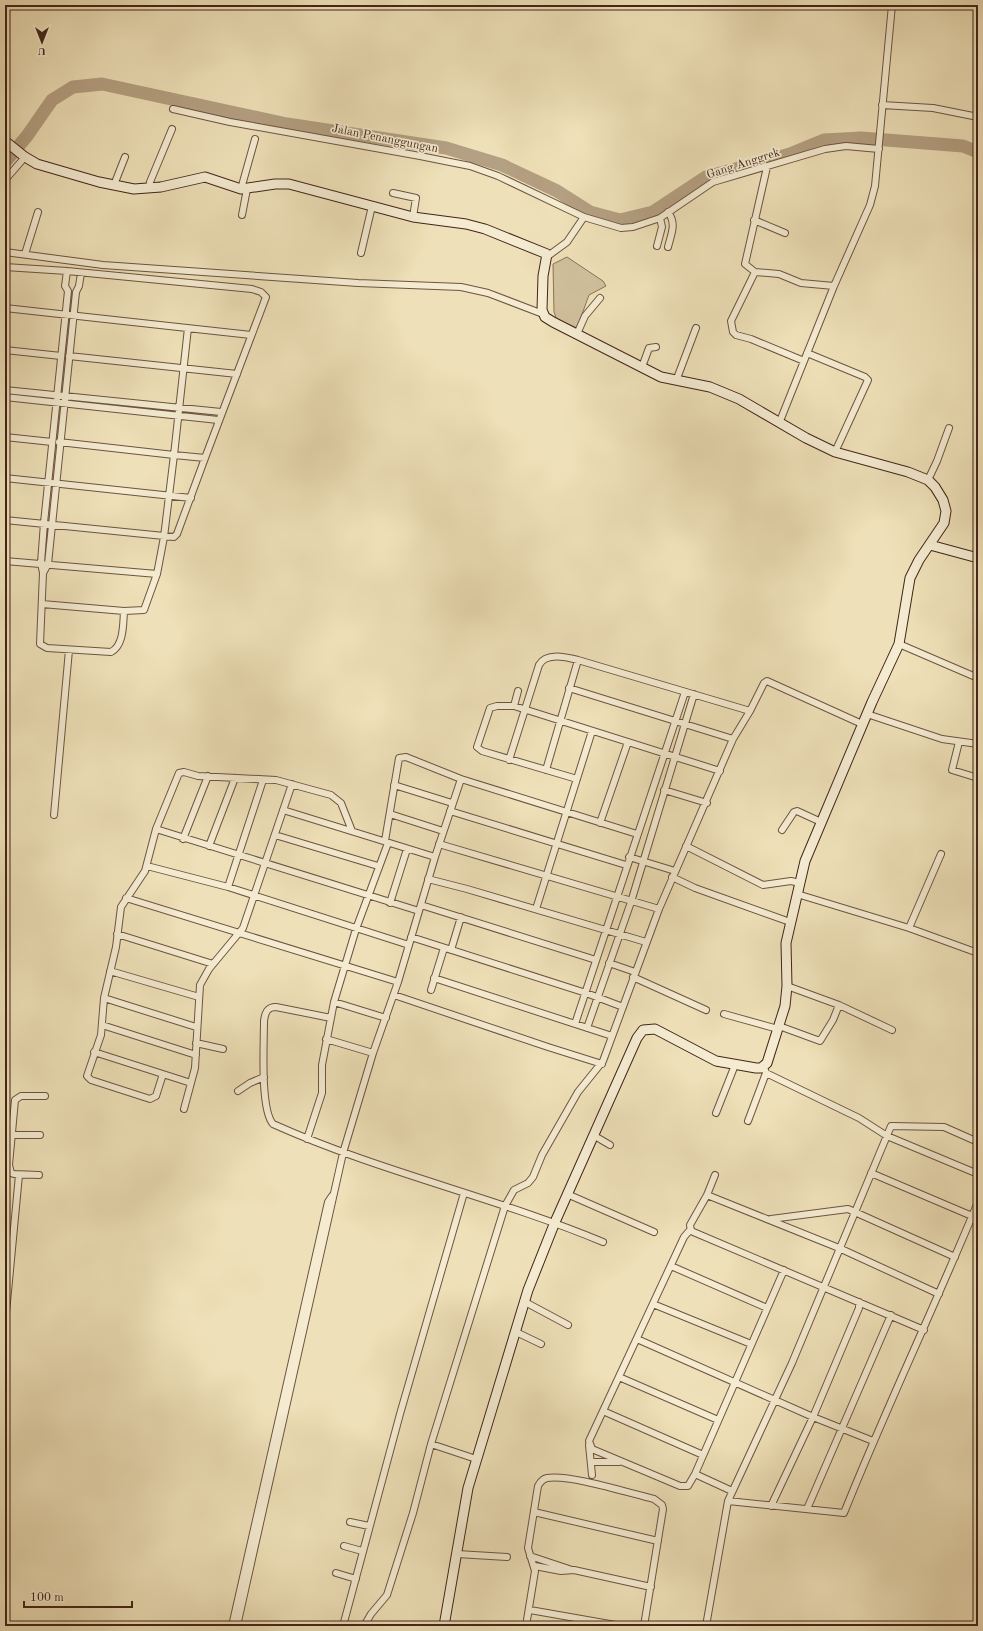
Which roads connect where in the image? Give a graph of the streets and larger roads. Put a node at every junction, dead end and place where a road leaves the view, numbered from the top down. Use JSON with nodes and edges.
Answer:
{"nodes":[{"id":1,"x":892,"y":5,"type":"edge"},
{"id":2,"x":882,"y":105,"type":"junction"},
{"id":3,"x":173,"y":109,"type":"dead end"},
{"id":4,"x":978,"y":117,"type":"edge"},
{"id":5,"x":172,"y":129,"type":"dead end"},
{"id":6,"x":255,"y":139,"type":"dead end"},
{"id":7,"x":5,"y":141,"type":"edge"},
{"id":8,"x":879,"y":151,"type":"junction"},
{"id":9,"x":23,"y":156,"type":"junction"},
{"id":10,"x":125,"y":157,"type":"dead end"},
{"id":11,"x":767,"y":167,"type":"junction"},
{"id":12,"x":5,"y":180,"type":"edge"},
{"id":13,"x":114,"y":185,"type":"junction"},
{"id":14,"x":149,"y":188,"type":"junction"},
{"id":15,"x":244,"y":189,"type":"junction"},
{"id":16,"x":393,"y":193,"type":"dead end"},
{"id":17,"x":372,"y":206,"type":"junction"},
{"id":18,"x":38,"y":212,"type":"dead end"},
{"id":19,"x":668,"y":212,"type":"junction"},
{"id":20,"x":242,"y":215,"type":"dead end"},
{"id":21,"x":413,"y":217,"type":"junction"},
{"id":22,"x":584,"y":218,"type":"junction"},
{"id":23,"x":660,"y":218,"type":"junction"},
{"id":24,"x":754,"y":220,"type":"junction"},
{"id":25,"x":785,"y":233,"type":"dead end"},
{"id":26,"x":657,"y":246,"type":"dead end"},
{"id":27,"x":668,"y":247,"type":"dead end"},
{"id":28,"x":5,"y":252,"type":"edge"},
{"id":29,"x":361,"y":253,"type":"dead end"},
{"id":30,"x":25,"y":254,"type":"junction"},
{"id":31,"x":548,"y":256,"type":"junction"},
{"id":32,"x":5,"y":267,"type":"edge"},
{"id":33,"x":67,"y":271,"type":"junction"},
{"id":34,"x":755,"y":272,"type":"junction"},
{"id":35,"x":81,"y":273,"type":"junction"},
{"id":36,"x":834,"y":286,"type":"junction"},
{"id":37,"x":68,"y":291,"type":"junction"},
{"id":38,"x":76,"y":292,"type":"junction"},
{"id":39,"x":600,"y":298,"type":"dead end"},
{"id":40,"x":5,"y":308,"type":"edge"},
{"id":41,"x":65,"y":314,"type":"junction"},
{"id":42,"x":543,"y":314,"type":"junction"},
{"id":43,"x":73,"y":315,"type":"junction"},
{"id":44,"x":188,"y":328,"type":"junction"},
{"id":45,"x":696,"y":328,"type":"dead end"},
{"id":46,"x":576,"y":334,"type":"junction"},
{"id":47,"x":252,"y":335,"type":"junction"},
{"id":48,"x":656,"y":346,"type":"dead end"},
{"id":49,"x":5,"y":350,"type":"edge"},
{"id":50,"x":807,"y":353,"type":"junction"},
{"id":51,"x":61,"y":356,"type":"junction"},
{"id":52,"x":69,"y":356,"type":"junction"},
{"id":53,"x":804,"y":361,"type":"junction"},
{"id":54,"x":642,"y":367,"type":"junction"},
{"id":55,"x":184,"y":369,"type":"junction"},
{"id":56,"x":238,"y":374,"type":"junction"},
{"id":57,"x":676,"y":381,"type":"junction"},
{"id":58,"x":5,"y":390,"type":"edge"},
{"id":59,"x":57,"y":395,"type":"junction"},
{"id":60,"x":5,"y":397,"type":"edge"},
{"id":61,"x":64,"y":399,"type":"junction"},
{"id":62,"x":56,"y":402,"type":"junction"},
{"id":63,"x":179,"y":412,"type":"junction"},
{"id":64,"x":221,"y":412,"type":"junction"},
{"id":65,"x":218,"y":420,"type":"junction"},
{"id":66,"x":780,"y":421,"type":"junction"},
{"id":67,"x":949,"y":428,"type":"dead end"},
{"id":68,"x":5,"y":437,"type":"edge"},
{"id":69,"x":52,"y":442,"type":"junction"},
{"id":70,"x":59,"y":442,"type":"junction"},
{"id":71,"x":835,"y":452,"type":"junction"},
{"id":72,"x":174,"y":456,"type":"junction"},
{"id":73,"x":205,"y":458,"type":"junction"},
{"id":74,"x":5,"y":478,"type":"edge"},
{"id":75,"x":928,"y":480,"type":"junction"},
{"id":76,"x":52,"y":482,"type":"junction"},
{"id":77,"x":169,"y":495,"type":"junction"},
{"id":78,"x":191,"y":498,"type":"junction"},
{"id":79,"x":5,"y":520,"type":"edge"},
{"id":80,"x":44,"y":524,"type":"junction"},
{"id":81,"x":51,"y":524,"type":"junction"},
{"id":82,"x":164,"y":537,"type":"junction"},
{"id":83,"x":930,"y":545,"type":"junction"},
{"id":84,"x":978,"y":558,"type":"edge"},
{"id":85,"x":5,"y":561,"type":"edge"},
{"id":86,"x":45,"y":563,"type":"junction"},
{"id":87,"x":156,"y":574,"type":"junction"},
{"id":88,"x":42,"y":604,"type":"junction"},
{"id":89,"x":124,"y":611,"type":"junction"},
{"id":90,"x":899,"y":644,"type":"junction"},
{"id":91,"x":69,"y":650,"type":"junction"},
{"id":92,"x":578,"y":660,"type":"junction"},
{"id":93,"x":978,"y":678,"type":"edge"},
{"id":94,"x":569,"y":688,"type":"junction"},
{"id":95,"x":518,"y":691,"type":"dead end"},
{"id":96,"x":685,"y":692,"type":"junction"},
{"id":97,"x":694,"y":694,"type":"junction"},
{"id":98,"x":514,"y":706,"type":"junction"},
{"id":99,"x":524,"y":709,"type":"junction"},
{"id":100,"x":751,"y":709,"type":"junction"},
{"id":101,"x":866,"y":714,"type":"junction"},
{"id":102,"x":559,"y":721,"type":"junction"},
{"id":103,"x":674,"y":721,"type":"junction"},
{"id":104,"x":862,"y":724,"type":"junction"},
{"id":105,"x":685,"y":725,"type":"junction"},
{"id":106,"x":592,"y":732,"type":"junction"},
{"id":107,"x":733,"y":739,"type":"junction"},
{"id":108,"x":628,"y":742,"type":"junction"},
{"id":109,"x":959,"y":742,"type":"junction"},
{"id":110,"x":978,"y":744,"type":"edge"},
{"id":111,"x":663,"y":754,"type":"junction"},
{"id":112,"x":675,"y":757,"type":"junction"},
{"id":113,"x":509,"y":760,"type":"junction"},
{"id":114,"x":546,"y":770,"type":"junction"},
{"id":115,"x":720,"y":771,"type":"junction"},
{"id":116,"x":208,"y":776,"type":"junction"},
{"id":117,"x":235,"y":778,"type":"junction"},
{"id":118,"x":978,"y":778,"type":"edge"},
{"id":119,"x":461,"y":779,"type":"junction"},
{"id":120,"x":577,"y":779,"type":"junction"},
{"id":121,"x":263,"y":780,"type":"junction"},
{"id":122,"x":292,"y":784,"type":"junction"},
{"id":123,"x":394,"y":785,"type":"junction"},
{"id":124,"x":664,"y":790,"type":"junction"},
{"id":125,"x":452,"y":803,"type":"junction"},
{"id":126,"x":707,"y":803,"type":"junction"},
{"id":127,"x":283,"y":810,"type":"junction"},
{"id":128,"x":450,"y":811,"type":"junction"},
{"id":129,"x":567,"y":812,"type":"junction"},
{"id":130,"x":390,"y":814,"type":"junction"},
{"id":131,"x":54,"y":815,"type":"dead end"},
{"id":132,"x":821,"y":822,"type":"junction"},
{"id":133,"x":600,"y":823,"type":"junction"},
{"id":134,"x":156,"y":829,"type":"junction"},
{"id":135,"x":782,"y":830,"type":"dead end"},
{"id":136,"x":352,"y":831,"type":"junction"},
{"id":137,"x":443,"y":831,"type":"junction"},
{"id":138,"x":637,"y":834,"type":"junction"},
{"id":139,"x":275,"y":835,"type":"junction"},
{"id":140,"x":183,"y":838,"type":"junction"},
{"id":141,"x":386,"y":842,"type":"junction"},
{"id":142,"x":557,"y":843,"type":"junction"},
{"id":143,"x":439,"y":844,"type":"junction"},
{"id":144,"x":209,"y":846,"type":"junction"},
{"id":145,"x":686,"y":846,"type":"junction"},
{"id":146,"x":407,"y":849,"type":"junction"},
{"id":147,"x":941,"y":854,"type":"dead end"},
{"id":148,"x":238,"y":855,"type":"junction"},
{"id":149,"x":435,"y":857,"type":"junction"},
{"id":150,"x":629,"y":857,"type":"junction"},
{"id":151,"x":644,"y":861,"type":"junction"},
{"id":152,"x":266,"y":864,"type":"junction"},
{"id":153,"x":626,"y":865,"type":"junction"},
{"id":154,"x":147,"y":866,"type":"junction"},
{"id":155,"x":378,"y":866,"type":"junction"},
{"id":156,"x":674,"y":874,"type":"junction"},
{"id":157,"x":546,"y":877,"type":"junction"},
{"id":158,"x":428,"y":879,"type":"junction"},
{"id":159,"x":800,"y":883,"type":"junction"},
{"id":160,"x":228,"y":887,"type":"junction"},
{"id":161,"x":796,"y":894,"type":"junction"},
{"id":162,"x":368,"y":895,"type":"junction"},
{"id":163,"x":255,"y":896,"type":"junction"},
{"id":164,"x":616,"y":897,"type":"junction"},
{"id":165,"x":126,"y":898,"type":"junction"},
{"id":166,"x":631,"y":902,"type":"junction"},
{"id":167,"x":390,"y":903,"type":"junction"},
{"id":168,"x":420,"y":908,"type":"junction"},
{"id":169,"x":536,"y":909,"type":"junction"},
{"id":170,"x":659,"y":909,"type":"junction"},
{"id":171,"x":460,"y":917,"type":"junction"},
{"id":172,"x":790,"y":922,"type":"junction"},
{"id":173,"x":909,"y":928,"type":"junction"},
{"id":174,"x":356,"y":929,"type":"junction"},
{"id":175,"x":608,"y":930,"type":"junction"},
{"id":176,"x":240,"y":933,"type":"junction"},
{"id":177,"x":620,"y":933,"type":"junction"},
{"id":178,"x":117,"y":934,"type":"junction"},
{"id":179,"x":411,"y":938,"type":"junction"},
{"id":180,"x":646,"y":942,"type":"junction"},
{"id":181,"x":409,"y":945,"type":"junction"},
{"id":182,"x":444,"y":948,"type":"junction"},
{"id":183,"x":451,"y":950,"type":"junction"},
{"id":184,"x":978,"y":952,"type":"edge"},
{"id":185,"x":596,"y":960,"type":"junction"},
{"id":186,"x":609,"y":963,"type":"junction"},
{"id":187,"x":213,"y":964,"type":"junction"},
{"id":188,"x":344,"y":965,"type":"junction"},
{"id":189,"x":110,"y":971,"type":"junction"},
{"id":190,"x":634,"y":974,"type":"junction"},
{"id":191,"x":434,"y":978,"type":"junction"},
{"id":192,"x":398,"y":982,"type":"junction"},
{"id":193,"x":787,"y":986,"type":"junction"},
{"id":194,"x":431,"y":990,"type":"dead end"},
{"id":195,"x":586,"y":993,"type":"junction"},
{"id":196,"x":394,"y":995,"type":"junction"},
{"id":197,"x":104,"y":998,"type":"junction"},
{"id":198,"x":199,"y":998,"type":"junction"},
{"id":199,"x":598,"y":998,"type":"junction"},
{"id":200,"x":334,"y":1002,"type":"junction"},
{"id":201,"x":839,"y":1005,"type":"junction"},
{"id":202,"x":623,"y":1006,"type":"junction"},
{"id":203,"x":706,"y":1010,"type":"dead end"},
{"id":204,"x":724,"y":1014,"type":"dead end"},
{"id":205,"x":330,"y":1018,"type":"junction"},
{"id":206,"x":386,"y":1018,"type":"junction"},
{"id":207,"x":575,"y":1024,"type":"junction"},
{"id":208,"x":102,"y":1025,"type":"junction"},
{"id":209,"x":196,"y":1026,"type":"junction"},
{"id":210,"x":778,"y":1027,"type":"junction"},
{"id":211,"x":587,"y":1028,"type":"junction"},
{"id":212,"x":892,"y":1030,"type":"dead end"},
{"id":213,"x":612,"y":1036,"type":"junction"},
{"id":214,"x":326,"y":1040,"type":"junction"},
{"id":215,"x":196,"y":1043,"type":"junction"},
{"id":216,"x":223,"y":1049,"type":"dead end"},
{"id":217,"x":94,"y":1052,"type":"junction"},
{"id":218,"x":373,"y":1053,"type":"junction"},
{"id":219,"x":196,"y":1055,"type":"junction"},
{"id":220,"x":602,"y":1064,"type":"junction"},
{"id":221,"x":735,"y":1065,"type":"junction"},
{"id":222,"x":765,"y":1070,"type":"junction"},
{"id":223,"x":163,"y":1074,"type":"junction"},
{"id":224,"x":264,"y":1077,"type":"junction"},
{"id":225,"x":191,"y":1083,"type":"junction"},
{"id":226,"x":238,"y":1091,"type":"dead end"},
{"id":227,"x":45,"y":1096,"type":"dead end"},
{"id":228,"x":184,"y":1109,"type":"dead end"},
{"id":229,"x":716,"y":1113,"type":"dead end"},
{"id":230,"x":748,"y":1121,"type":"dead end"},
{"id":231,"x":13,"y":1134,"type":"junction"},
{"id":232,"x":593,"y":1135,"type":"junction"},
{"id":233,"x":40,"y":1136,"type":"dead end"},
{"id":234,"x":888,"y":1136,"type":"junction"},
{"id":235,"x":307,"y":1139,"type":"junction"},
{"id":236,"x":978,"y":1142,"type":"edge"},
{"id":237,"x":610,"y":1144,"type":"dead end"},
{"id":238,"x":343,"y":1153,"type":"junction"},
{"id":239,"x":871,"y":1173,"type":"junction"},
{"id":240,"x":978,"y":1174,"type":"edge"},
{"id":241,"x":19,"y":1175,"type":"junction"},
{"id":242,"x":715,"y":1175,"type":"dead end"},
{"id":243,"x":38,"y":1176,"type":"dead end"},
{"id":244,"x":464,"y":1193,"type":"junction"},
{"id":245,"x":332,"y":1194,"type":"junction"},
{"id":246,"x":567,"y":1194,"type":"junction"},
{"id":247,"x":707,"y":1195,"type":"junction"},
{"id":248,"x":978,"y":1202,"type":"edge"},
{"id":249,"x":504,"y":1206,"type":"junction"},
{"id":250,"x":855,"y":1211,"type":"junction"},
{"id":251,"x":972,"y":1216,"type":"junction"},
{"id":252,"x":769,"y":1219,"type":"junction"},
{"id":253,"x":555,"y":1222,"type":"junction"},
{"id":254,"x":690,"y":1230,"type":"junction"},
{"id":255,"x":654,"y":1232,"type":"dead end"},
{"id":256,"x":603,"y":1242,"type":"dead end"},
{"id":257,"x":839,"y":1248,"type":"junction"},
{"id":258,"x":955,"y":1257,"type":"junction"},
{"id":259,"x":671,"y":1266,"type":"junction"},
{"id":260,"x":784,"y":1270,"type":"junction"},
{"id":261,"x":823,"y":1287,"type":"junction"},
{"id":262,"x":939,"y":1294,"type":"junction"},
{"id":263,"x":525,"y":1302,"type":"junction"},
{"id":264,"x":859,"y":1302,"type":"junction"},
{"id":265,"x":653,"y":1304,"type":"junction"},
{"id":266,"x":767,"y":1308,"type":"junction"},
{"id":267,"x":891,"y":1315,"type":"junction"},
{"id":268,"x":5,"y":1323,"type":"edge"},
{"id":269,"x":568,"y":1325,"type":"dead end"},
{"id":270,"x":924,"y":1330,"type":"junction"},
{"id":271,"x":516,"y":1332,"type":"junction"},
{"id":272,"x":637,"y":1339,"type":"junction"},
{"id":273,"x":541,"y":1344,"type":"dead end"},
{"id":274,"x":752,"y":1344,"type":"junction"},
{"id":275,"x":619,"y":1377,"type":"junction"},
{"id":276,"x":735,"y":1382,"type":"junction"},
{"id":277,"x":774,"y":1400,"type":"junction"},
{"id":278,"x":603,"y":1411,"type":"junction"},
{"id":279,"x":813,"y":1417,"type":"junction"},
{"id":280,"x":718,"y":1420,"type":"junction"},
{"id":281,"x":841,"y":1428,"type":"junction"},
{"id":282,"x":873,"y":1440,"type":"junction"},
{"id":283,"x":431,"y":1444,"type":"junction"},
{"id":284,"x":589,"y":1445,"type":"junction"},
{"id":285,"x":703,"y":1455,"type":"junction"},
{"id":286,"x":476,"y":1459,"type":"junction"},
{"id":287,"x":591,"y":1462,"type":"junction"},
{"id":288,"x":623,"y":1462,"type":"junction"},
{"id":289,"x":695,"y":1474,"type":"junction"},
{"id":290,"x":592,"y":1475,"type":"dead end"},
{"id":291,"x":732,"y":1490,"type":"junction"},
{"id":292,"x":728,"y":1501,"type":"junction"},
{"id":293,"x":772,"y":1506,"type":"junction"},
{"id":294,"x":806,"y":1509,"type":"junction"},
{"id":295,"x":534,"y":1512,"type":"junction"},
{"id":296,"x":350,"y":1522,"type":"dead end"},
{"id":297,"x":369,"y":1526,"type":"junction"},
{"id":298,"x":658,"y":1542,"type":"junction"},
{"id":299,"x":344,"y":1546,"type":"dead end"},
{"id":300,"x":362,"y":1551,"type":"junction"},
{"id":301,"x":457,"y":1554,"type":"junction"},
{"id":302,"x":530,"y":1556,"type":"junction"},
{"id":303,"x":508,"y":1557,"type":"dead end"},
{"id":304,"x":535,"y":1566,"type":"junction"},
{"id":305,"x":574,"y":1570,"type":"junction"},
{"id":306,"x":336,"y":1573,"type":"dead end"},
{"id":307,"x":356,"y":1579,"type":"junction"},
{"id":308,"x":651,"y":1587,"type":"junction"},
{"id":309,"x":530,"y":1610,"type":"junction"},
{"id":310,"x":232,"y":1626,"type":"edge"},
{"id":311,"x":237,"y":1626,"type":"edge"},
{"id":312,"x":343,"y":1626,"type":"edge"},
{"id":313,"x":364,"y":1626,"type":"edge"},
{"id":314,"x":444,"y":1626,"type":"edge"},
{"id":315,"x":526,"y":1626,"type":"edge"},
{"id":316,"x":621,"y":1626,"type":"edge"},
{"id":317,"x":644,"y":1626,"type":"edge"},
{"id":318,"x":706,"y":1626,"type":"edge"}],
"edges":[{"from":1,"to":2,"type":"street"},
{"from":2,"to":4,"type":"street"},
{"from":2,"to":8,"type":"street"},
{"from":3,"to":22,"type":"street","name":"Jalan Penanggungan"},
{"from":5,"to":14,"type":"street"},
{"from":6,"to":15,"type":"street"},
{"from":7,"to":9,"type":"street"},
{"from":8,"to":11,"type":"street","name":"Gang Anggrek"},
{"from":8,"to":36,"type":"street"},
{"from":9,"to":12,"type":"street"},
{"from":9,"to":13,"type":"street"},
{"from":10,"to":13,"type":"street"},
{"from":11,"to":19,"type":"street","name":"Gang Anggrek"},
{"from":11,"to":24,"type":"street"},
{"from":13,"to":14,"type":"street"},
{"from":14,"to":15,"type":"street"},
{"from":15,"to":17,"type":"street"},
{"from":15,"to":20,"type":"street"},
{"from":16,"to":21,"type":"street"},
{"from":17,"to":21,"type":"street"},
{"from":17,"to":29,"type":"street"},
{"from":18,"to":30,"type":"street"},
{"from":19,"to":23,"type":"street","name":"Gang Anggrek"},
{"from":19,"to":27,"type":"street"},
{"from":21,"to":31,"type":"street"},
{"from":22,"to":23,"type":"street","name":"Gang Anggrek"},
{"from":22,"to":31,"type":"street"},
{"from":23,"to":26,"type":"street"},
{"from":24,"to":25,"type":"street"},
{"from":24,"to":34,"type":"street"},
{"from":28,"to":30,"type":"street"},
{"from":30,"to":42,"type":"street"},
{"from":31,"to":42,"type":"street"},
{"from":32,"to":33,"type":"street"},
{"from":33,"to":35,"type":"street"},
{"from":33,"to":37,"type":"street"},
{"from":34,"to":36,"type":"street"},
{"from":34,"to":53,"type":"street"},
{"from":35,"to":38,"type":"street"},
{"from":35,"to":47,"type":"street"},
{"from":36,"to":50,"type":"street"},
{"from":37,"to":38,"type":"street"},
{"from":37,"to":41,"type":"street"},
{"from":38,"to":43,"type":"street"},
{"from":39,"to":46,"type":"street"},
{"from":40,"to":41,"type":"street"},
{"from":41,"to":43,"type":"street"},
{"from":41,"to":51,"type":"street"},
{"from":42,"to":46,"type":"street"},
{"from":43,"to":44,"type":"street"},
{"from":43,"to":52,"type":"street"},
{"from":44,"to":47,"type":"street"},
{"from":44,"to":55,"type":"street"},
{"from":45,"to":57,"type":"street"},
{"from":46,"to":54,"type":"street"},
{"from":47,"to":56,"type":"street"},
{"from":48,"to":54,"type":"street"},
{"from":49,"to":51,"type":"street"},
{"from":50,"to":53,"type":"street"},
{"from":50,"to":71,"type":"street"},
{"from":51,"to":59,"type":"street"},
{"from":52,"to":55,"type":"street"},
{"from":52,"to":61,"type":"street"},
{"from":53,"to":66,"type":"street"},
{"from":54,"to":57,"type":"street"},
{"from":55,"to":56,"type":"street"},
{"from":55,"to":63,"type":"street"},
{"from":56,"to":64,"type":"street"},
{"from":57,"to":66,"type":"street"},
{"from":58,"to":59,"type":"street"},
{"from":59,"to":61,"type":"street"},
{"from":59,"to":62,"type":"street"},
{"from":60,"to":62,"type":"street"},
{"from":61,"to":62,"type":"street"},
{"from":61,"to":63,"type":"street"},
{"from":61,"to":70,"type":"street"},
{"from":62,"to":69,"type":"street"},
{"from":63,"to":64,"type":"street"},
{"from":63,"to":65,"type":"street"},
{"from":63,"to":72,"type":"street"},
{"from":64,"to":65,"type":"street"},
{"from":65,"to":73,"type":"street"},
{"from":66,"to":71,"type":"street"},
{"from":67,"to":75,"type":"street"},
{"from":68,"to":69,"type":"street"},
{"from":69,"to":76,"type":"street"},
{"from":70,"to":72,"type":"street"},
{"from":70,"to":76,"type":"street"},
{"from":71,"to":75,"type":"street"},
{"from":72,"to":73,"type":"street"},
{"from":72,"to":77,"type":"street"},
{"from":73,"to":78,"type":"street"},
{"from":74,"to":76,"type":"street"},
{"from":75,"to":83,"type":"street"},
{"from":76,"to":77,"type":"street"},
{"from":76,"to":80,"type":"street"},
{"from":76,"to":81,"type":"street"},
{"from":77,"to":78,"type":"street"},
{"from":77,"to":82,"type":"street"},
{"from":78,"to":82,"type":"street"},
{"from":79,"to":80,"type":"street"},
{"from":80,"to":81,"type":"street"},
{"from":80,"to":86,"type":"street"},
{"from":81,"to":82,"type":"street"},
{"from":81,"to":86,"type":"street"},
{"from":82,"to":87,"type":"street"},
{"from":83,"to":84,"type":"street"},
{"from":83,"to":90,"type":"street"},
{"from":85,"to":86,"type":"street"},
{"from":86,"to":87,"type":"street"},
{"from":86,"to":88,"type":"street"},
{"from":87,"to":89,"type":"street"},
{"from":88,"to":89,"type":"street"},
{"from":88,"to":91,"type":"street"},
{"from":89,"to":91,"type":"street"},
{"from":90,"to":93,"type":"street"},
{"from":90,"to":101,"type":"street"},
{"from":91,"to":131,"type":"street"},
{"from":92,"to":94,"type":"street"},
{"from":92,"to":96,"type":"street"},
{"from":92,"to":99,"type":"street"},
{"from":94,"to":102,"type":"street"},
{"from":94,"to":103,"type":"street"},
{"from":95,"to":98,"type":"street"},
{"from":96,"to":97,"type":"street"},
{"from":96,"to":103,"type":"street"},
{"from":97,"to":100,"type":"street"},
{"from":97,"to":105,"type":"street"},
{"from":98,"to":99,"type":"street"},
{"from":98,"to":113,"type":"street"},
{"from":99,"to":102,"type":"street"},
{"from":99,"to":113,"type":"street"},
{"from":100,"to":104,"type":"street"},
{"from":100,"to":107,"type":"street"},
{"from":101,"to":104,"type":"street"},
{"from":101,"to":109,"type":"street"},
{"from":102,"to":106,"type":"street"},
{"from":102,"to":114,"type":"street"},
{"from":103,"to":105,"type":"street"},
{"from":103,"to":111,"type":"street"},
{"from":104,"to":132,"type":"street"},
{"from":105,"to":107,"type":"street"},
{"from":105,"to":112,"type":"street"},
{"from":106,"to":108,"type":"street"},
{"from":106,"to":120,"type":"street"},
{"from":107,"to":115,"type":"street"},
{"from":108,"to":111,"type":"street"},
{"from":108,"to":133,"type":"street"},
{"from":109,"to":110,"type":"street"},
{"from":109,"to":118,"type":"street"},
{"from":111,"to":112,"type":"street"},
{"from":111,"to":138,"type":"street"},
{"from":112,"to":115,"type":"street"},
{"from":112,"to":124,"type":"street"},
{"from":113,"to":114,"type":"street"},
{"from":114,"to":120,"type":"street"},
{"from":115,"to":126,"type":"street"},
{"from":116,"to":117,"type":"street"},
{"from":116,"to":134,"type":"street"},
{"from":116,"to":140,"type":"street"},
{"from":117,"to":121,"type":"street"},
{"from":117,"to":144,"type":"street"},
{"from":119,"to":123,"type":"street"},
{"from":119,"to":125,"type":"street"},
{"from":119,"to":129,"type":"street"},
{"from":120,"to":129,"type":"street"},
{"from":121,"to":122,"type":"street"},
{"from":121,"to":148,"type":"street"},
{"from":122,"to":127,"type":"street"},
{"from":122,"to":136,"type":"street"},
{"from":123,"to":125,"type":"street"},
{"from":123,"to":130,"type":"street"},
{"from":124,"to":126,"type":"street"},
{"from":124,"to":151,"type":"street"},
{"from":125,"to":128,"type":"street"},
{"from":126,"to":145,"type":"street"},
{"from":127,"to":136,"type":"street"},
{"from":127,"to":139,"type":"street"},
{"from":128,"to":137,"type":"street"},
{"from":128,"to":142,"type":"street"},
{"from":129,"to":133,"type":"street"},
{"from":129,"to":142,"type":"street"},
{"from":130,"to":137,"type":"street"},
{"from":130,"to":141,"type":"street"},
{"from":132,"to":135,"type":"street"},
{"from":132,"to":159,"type":"street"},
{"from":133,"to":138,"type":"street"},
{"from":134,"to":140,"type":"street"},
{"from":134,"to":154,"type":"street"},
{"from":136,"to":141,"type":"street"},
{"from":137,"to":143,"type":"street"},
{"from":138,"to":150,"type":"street"},
{"from":139,"to":152,"type":"street"},
{"from":139,"to":155,"type":"street"},
{"from":140,"to":144,"type":"street"},
{"from":141,"to":146,"type":"street"},
{"from":141,"to":155,"type":"street"},
{"from":142,"to":153,"type":"street"},
{"from":142,"to":157,"type":"street"},
{"from":143,"to":149,"type":"street"},
{"from":143,"to":157,"type":"street"},
{"from":144,"to":148,"type":"street"},
{"from":145,"to":156,"type":"street"},
{"from":145,"to":159,"type":"street"},
{"from":146,"to":149,"type":"street"},
{"from":146,"to":167,"type":"street"},
{"from":147,"to":173,"type":"street"},
{"from":148,"to":152,"type":"street"},
{"from":148,"to":160,"type":"street"},
{"from":149,"to":158,"type":"street"},
{"from":150,"to":151,"type":"street"},
{"from":150,"to":153,"type":"street"},
{"from":151,"to":156,"type":"street"},
{"from":151,"to":166,"type":"street"},
{"from":152,"to":162,"type":"street"},
{"from":152,"to":163,"type":"street"},
{"from":153,"to":164,"type":"street"},
{"from":154,"to":160,"type":"street"},
{"from":154,"to":165,"type":"street"},
{"from":155,"to":162,"type":"street"},
{"from":156,"to":170,"type":"street"},
{"from":156,"to":172,"type":"street"},
{"from":157,"to":164,"type":"street"},
{"from":157,"to":169,"type":"street"},
{"from":158,"to":168,"type":"street"},
{"from":158,"to":169,"type":"street"},
{"from":159,"to":161,"type":"street"},
{"from":160,"to":163,"type":"street"},
{"from":161,"to":172,"type":"street"},
{"from":161,"to":173,"type":"street"},
{"from":162,"to":167,"type":"street"},
{"from":162,"to":174,"type":"street"},
{"from":163,"to":174,"type":"street"},
{"from":163,"to":176,"type":"street"},
{"from":164,"to":166,"type":"street"},
{"from":164,"to":175,"type":"street"},
{"from":165,"to":176,"type":"street"},
{"from":165,"to":178,"type":"street"},
{"from":166,"to":170,"type":"street"},
{"from":166,"to":177,"type":"street"},
{"from":167,"to":168,"type":"street"},
{"from":168,"to":171,"type":"street"},
{"from":168,"to":179,"type":"street"},
{"from":169,"to":175,"type":"street"},
{"from":170,"to":180,"type":"street"},
{"from":171,"to":183,"type":"street"},
{"from":171,"to":185,"type":"street"},
{"from":172,"to":193,"type":"street"},
{"from":173,"to":184,"type":"street"},
{"from":174,"to":181,"type":"street"},
{"from":174,"to":188,"type":"street"},
{"from":175,"to":177,"type":"street"},
{"from":175,"to":185,"type":"street"},
{"from":176,"to":187,"type":"street"},
{"from":176,"to":188,"type":"street"},
{"from":177,"to":180,"type":"street"},
{"from":177,"to":186,"type":"street"},
{"from":178,"to":187,"type":"street"},
{"from":178,"to":189,"type":"street"},
{"from":179,"to":181,"type":"street"},
{"from":179,"to":182,"type":"street"},
{"from":180,"to":190,"type":"street"},
{"from":181,"to":192,"type":"street"},
{"from":182,"to":183,"type":"street"},
{"from":182,"to":191,"type":"street"},
{"from":183,"to":195,"type":"street"},
{"from":185,"to":195,"type":"street"},
{"from":186,"to":190,"type":"street"},
{"from":186,"to":199,"type":"street"},
{"from":187,"to":198,"type":"street"},
{"from":188,"to":192,"type":"street"},
{"from":188,"to":200,"type":"street"},
{"from":189,"to":197,"type":"street"},
{"from":189,"to":198,"type":"street"},
{"from":190,"to":202,"type":"street"},
{"from":190,"to":203,"type":"street"},
{"from":191,"to":194,"type":"street"},
{"from":191,"to":207,"type":"street"},
{"from":192,"to":196,"type":"street"},
{"from":193,"to":201,"type":"street"},
{"from":193,"to":210,"type":"street"},
{"from":195,"to":199,"type":"street"},
{"from":195,"to":207,"type":"street"},
{"from":196,"to":206,"type":"street"},
{"from":196,"to":220,"type":"street"},
{"from":197,"to":208,"type":"street"},
{"from":197,"to":209,"type":"street"},
{"from":198,"to":209,"type":"street"},
{"from":199,"to":202,"type":"street"},
{"from":199,"to":211,"type":"street"},
{"from":200,"to":205,"type":"street"},
{"from":200,"to":206,"type":"street"},
{"from":201,"to":210,"type":"street"},
{"from":201,"to":212,"type":"street"},
{"from":202,"to":213,"type":"street"},
{"from":204,"to":210,"type":"street"},
{"from":205,"to":214,"type":"street"},
{"from":205,"to":224,"type":"street"},
{"from":206,"to":218,"type":"street"},
{"from":207,"to":211,"type":"street"},
{"from":208,"to":217,"type":"street"},
{"from":208,"to":219,"type":"street"},
{"from":209,"to":215,"type":"street"},
{"from":210,"to":222,"type":"street"},
{"from":211,"to":213,"type":"street"},
{"from":213,"to":220,"type":"street"},
{"from":214,"to":218,"type":"street"},
{"from":214,"to":235,"type":"street"},
{"from":215,"to":216,"type":"street"},
{"from":215,"to":219,"type":"street"},
{"from":217,"to":223,"type":"street"},
{"from":217,"to":223,"type":"street"},
{"from":218,"to":238,"type":"street"},
{"from":219,"to":225,"type":"street"},
{"from":220,"to":249,"type":"street"},
{"from":221,"to":222,"type":"street"},
{"from":221,"to":229,"type":"street"},
{"from":221,"to":232,"type":"street"},
{"from":222,"to":230,"type":"street"},
{"from":222,"to":234,"type":"street"},
{"from":223,"to":225,"type":"street"},
{"from":224,"to":226,"type":"street"},
{"from":224,"to":235,"type":"street"},
{"from":225,"to":228,"type":"street"},
{"from":227,"to":231,"type":"street"},
{"from":231,"to":233,"type":"street"},
{"from":231,"to":241,"type":"street"},
{"from":232,"to":237,"type":"street"},
{"from":232,"to":246,"type":"street"},
{"from":234,"to":236,"type":"street"},
{"from":234,"to":239,"type":"street"},
{"from":234,"to":240,"type":"street"},
{"from":235,"to":238,"type":"street"},
{"from":238,"to":244,"type":"street"},
{"from":238,"to":245,"type":"street"},
{"from":239,"to":250,"type":"street"},
{"from":239,"to":251,"type":"street"},
{"from":241,"to":243,"type":"street"},
{"from":241,"to":268,"type":"street"},
{"from":242,"to":247,"type":"street"},
{"from":244,"to":249,"type":"street"},
{"from":244,"to":297,"type":"street"},
{"from":245,"to":310,"type":"street"},
{"from":245,"to":311,"type":"street"},
{"from":246,"to":253,"type":"street"},
{"from":246,"to":255,"type":"street"},
{"from":247,"to":252,"type":"street"},
{"from":247,"to":254,"type":"street"},
{"from":248,"to":251,"type":"street"},
{"from":249,"to":253,"type":"street"},
{"from":249,"to":283,"type":"street"},
{"from":250,"to":252,"type":"street"},
{"from":250,"to":257,"type":"street"},
{"from":250,"to":258,"type":"street"},
{"from":251,"to":258,"type":"street"},
{"from":252,"to":257,"type":"street"},
{"from":253,"to":256,"type":"street"},
{"from":253,"to":263,"type":"street"},
{"from":254,"to":259,"type":"street"},
{"from":254,"to":260,"type":"street"},
{"from":257,"to":261,"type":"street"},
{"from":257,"to":262,"type":"street"},
{"from":258,"to":262,"type":"street"},
{"from":259,"to":265,"type":"street"},
{"from":259,"to":266,"type":"street"},
{"from":260,"to":261,"type":"street"},
{"from":260,"to":266,"type":"street"},
{"from":261,"to":264,"type":"street"},
{"from":261,"to":277,"type":"street"},
{"from":262,"to":270,"type":"street"},
{"from":263,"to":269,"type":"street"},
{"from":263,"to":271,"type":"street"},
{"from":264,"to":267,"type":"street"},
{"from":264,"to":279,"type":"street"},
{"from":265,"to":272,"type":"street"},
{"from":265,"to":274,"type":"street"},
{"from":266,"to":274,"type":"street"},
{"from":267,"to":270,"type":"street"},
{"from":267,"to":281,"type":"street"},
{"from":270,"to":282,"type":"street"},
{"from":271,"to":273,"type":"street"},
{"from":271,"to":286,"type":"street"},
{"from":272,"to":275,"type":"street"},
{"from":272,"to":276,"type":"street"},
{"from":274,"to":276,"type":"street"},
{"from":275,"to":278,"type":"street"},
{"from":275,"to":280,"type":"street"},
{"from":276,"to":277,"type":"street"},
{"from":276,"to":280,"type":"street"},
{"from":277,"to":279,"type":"street"},
{"from":277,"to":291,"type":"street"},
{"from":278,"to":284,"type":"street"},
{"from":278,"to":285,"type":"street"},
{"from":279,"to":281,"type":"street"},
{"from":279,"to":293,"type":"street"},
{"from":280,"to":285,"type":"street"},
{"from":281,"to":282,"type":"street"},
{"from":281,"to":294,"type":"street"},
{"from":282,"to":294,"type":"street"},
{"from":283,"to":286,"type":"street"},
{"from":283,"to":313,"type":"street"},
{"from":284,"to":287,"type":"street"},
{"from":284,"to":288,"type":"street"},
{"from":285,"to":289,"type":"street"},
{"from":286,"to":301,"type":"street"},
{"from":287,"to":288,"type":"street"},
{"from":287,"to":290,"type":"street"},
{"from":288,"to":289,"type":"street"},
{"from":289,"to":291,"type":"street"},
{"from":291,"to":292,"type":"street"},
{"from":292,"to":293,"type":"street"},
{"from":292,"to":318,"type":"street"},
{"from":293,"to":294,"type":"street"},
{"from":295,"to":298,"type":"street"},
{"from":295,"to":298,"type":"street"},
{"from":295,"to":302,"type":"street"},
{"from":296,"to":297,"type":"street"},
{"from":297,"to":300,"type":"street"},
{"from":298,"to":308,"type":"street"},
{"from":299,"to":300,"type":"street"},
{"from":300,"to":307,"type":"street"},
{"from":301,"to":303,"type":"street"},
{"from":301,"to":314,"type":"street"},
{"from":302,"to":304,"type":"street"},
{"from":302,"to":305,"type":"street"},
{"from":304,"to":305,"type":"street"},
{"from":304,"to":309,"type":"street"},
{"from":305,"to":308,"type":"street"},
{"from":306,"to":307,"type":"street"},
{"from":307,"to":312,"type":"street"},
{"from":308,"to":317,"type":"street"},
{"from":309,"to":315,"type":"street"},
{"from":309,"to":316,"type":"street"}]}
